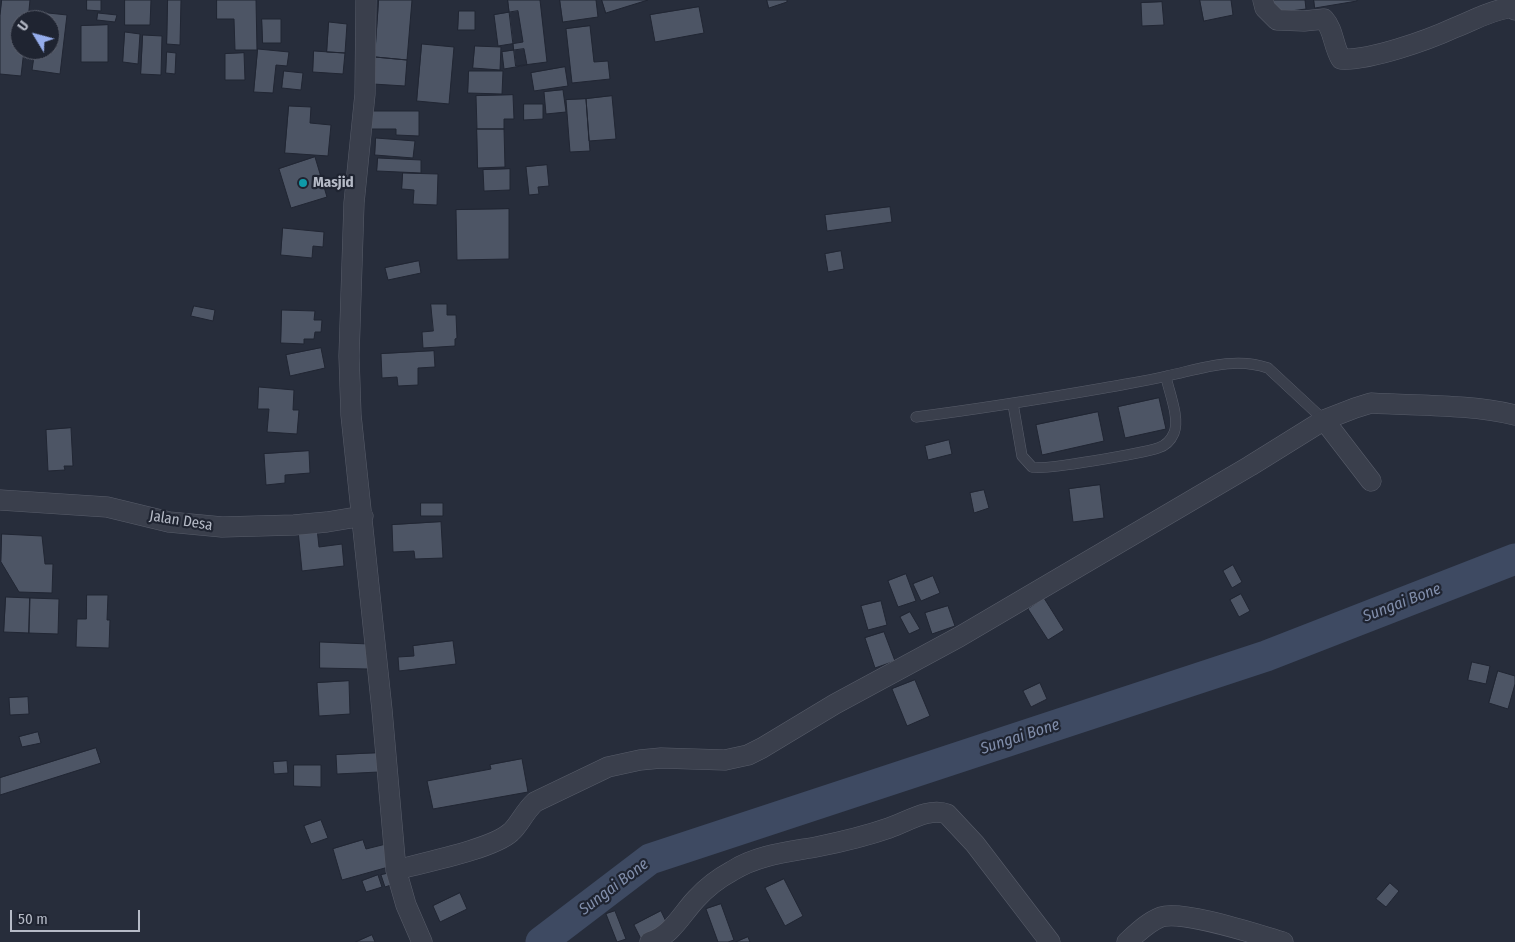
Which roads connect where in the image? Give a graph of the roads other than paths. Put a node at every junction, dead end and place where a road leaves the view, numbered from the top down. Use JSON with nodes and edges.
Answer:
{"nodes":[{"id":1,"x":366,"y":0,"type":"edge"},
{"id":2,"x":1263,"y":0,"type":"edge"},
{"id":3,"x":1515,"y":10,"type":"edge"},
{"id":4,"x":1166,"y":376,"type":"junction"},
{"id":5,"x":1013,"y":404,"type":"junction"},
{"id":6,"x":1515,"y":415,"type":"edge"},
{"id":7,"x":916,"y":417,"type":"dead end"},
{"id":8,"x":1324,"y":420,"type":"junction"},
{"id":9,"x":1370,"y":481,"type":"dead end"},
{"id":10,"x":0,"y":500,"type":"edge"},
{"id":11,"x":362,"y":516,"type":"junction"},
{"id":12,"x":396,"y":870,"type":"junction"},
{"id":13,"x":422,"y":942,"type":"edge"},
{"id":14,"x":650,"y":942,"type":"edge"},
{"id":15,"x":1050,"y":942,"type":"edge"},
{"id":16,"x":1127,"y":942,"type":"edge"},
{"id":17,"x":1283,"y":942,"type":"edge"}],
"edges":[{"from":1,"to":11,"type":"street"},
{"from":2,"to":3,"type":"street"},
{"from":4,"to":5,"type":"lane"},
{"from":4,"to":5,"type":"lane"},
{"from":4,"to":8,"type":"lane"},
{"from":5,"to":7,"type":"lane"},
{"from":6,"to":8,"type":"street"},
{"from":8,"to":9,"type":"street"},
{"from":8,"to":12,"type":"street"},
{"from":10,"to":11,"type":"street","name":"Jalan Desa"},
{"from":11,"to":12,"type":"street"},
{"from":12,"to":13,"type":"street"},
{"from":14,"to":15,"type":"street"},
{"from":16,"to":17,"type":"street"}]}
